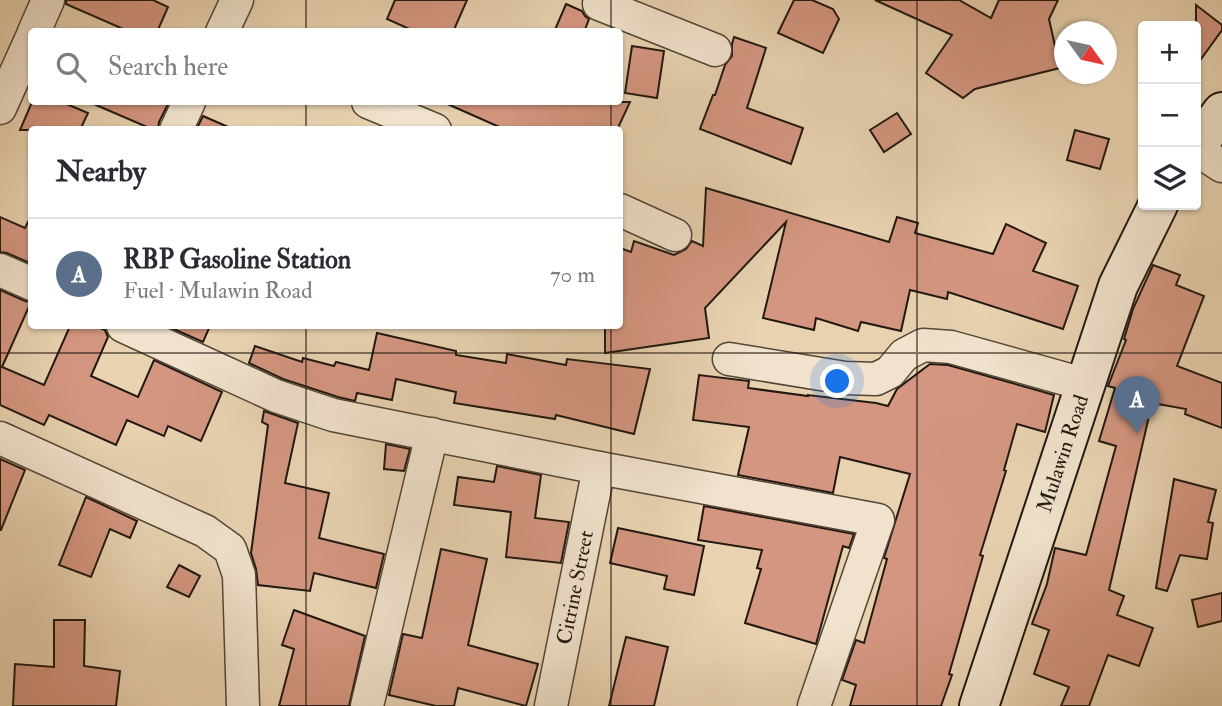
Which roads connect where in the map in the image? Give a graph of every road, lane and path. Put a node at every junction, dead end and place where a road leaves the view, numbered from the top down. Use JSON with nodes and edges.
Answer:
{"nodes":[{"id":1,"x":48,"y":0,"type":"edge"},
{"id":2,"x":237,"y":0,"type":"edge"},
{"id":3,"x":596,"y":1,"type":"edge"},
{"id":4,"x":36,"y":28,"type":"edge"},
{"id":5,"x":224,"y":28,"type":"edge"},
{"id":6,"x":28,"y":46,"type":"edge"},
{"id":7,"x":715,"y":50,"type":"dead end"},
{"id":8,"x":188,"y":105,"type":"edge"},
{"id":9,"x":375,"y":105,"type":"edge"},
{"id":10,"x":0,"y":108,"type":"edge"},
{"id":11,"x":1222,"y":112,"type":"edge"},
{"id":12,"x":178,"y":126,"type":"edge"},
{"id":13,"x":425,"y":126,"type":"edge"},
{"id":14,"x":1197,"y":147,"type":"edge"},
{"id":15,"x":1201,"y":151,"type":"edge"},
{"id":16,"x":1222,"y":166,"type":"edge"},
{"id":17,"x":1156,"y":210,"type":"edge"},
{"id":18,"x":623,"y":211,"type":"edge"},
{"id":19,"x":675,"y":235,"type":"dead end"},
{"id":20,"x":0,"y":270,"type":"edge"},
{"id":21,"x":28,"y":282,"type":"edge"},
{"id":22,"x":130,"y":329,"type":"edge"},
{"id":23,"x":729,"y":359,"type":"dead end"},
{"id":24,"x":1087,"y":385,"type":"junction"},
{"id":25,"x":432,"y":434,"type":"junction"},
{"id":26,"x":0,"y":438,"type":"edge"},
{"id":27,"x":599,"y":468,"type":"junction"},
{"id":28,"x":243,"y":706,"type":"edge"},
{"id":29,"x":367,"y":706,"type":"edge"},
{"id":30,"x":551,"y":706,"type":"edge"},
{"id":31,"x":814,"y":706,"type":"edge"},
{"id":32,"x":979,"y":706,"type":"edge"}],
"edges":[{"from":1,"to":4,"type":"street"},
{"from":2,"to":5,"type":"street"},
{"from":3,"to":7,"type":"street"},
{"from":6,"to":10,"type":"street"},
{"from":8,"to":12,"type":"street"},
{"from":9,"to":13,"type":"street"},
{"from":11,"to":14,"type":"main road"},
{"from":15,"to":16,"type":"street"},
{"from":17,"to":24,"type":"main road","name":"Mulawin Road"},
{"from":18,"to":19,"type":"street"},
{"from":20,"to":21,"type":"street"},
{"from":22,"to":25,"type":"street"},
{"from":23,"to":24,"type":"street"},
{"from":24,"to":32,"type":"main road","name":"Mulawin Road"},
{"from":25,"to":27,"type":"street"},
{"from":25,"to":29,"type":"street"},
{"from":26,"to":28,"type":"street"},
{"from":27,"to":30,"type":"street","name":"Citrine Street"},
{"from":27,"to":31,"type":"street"}]}
